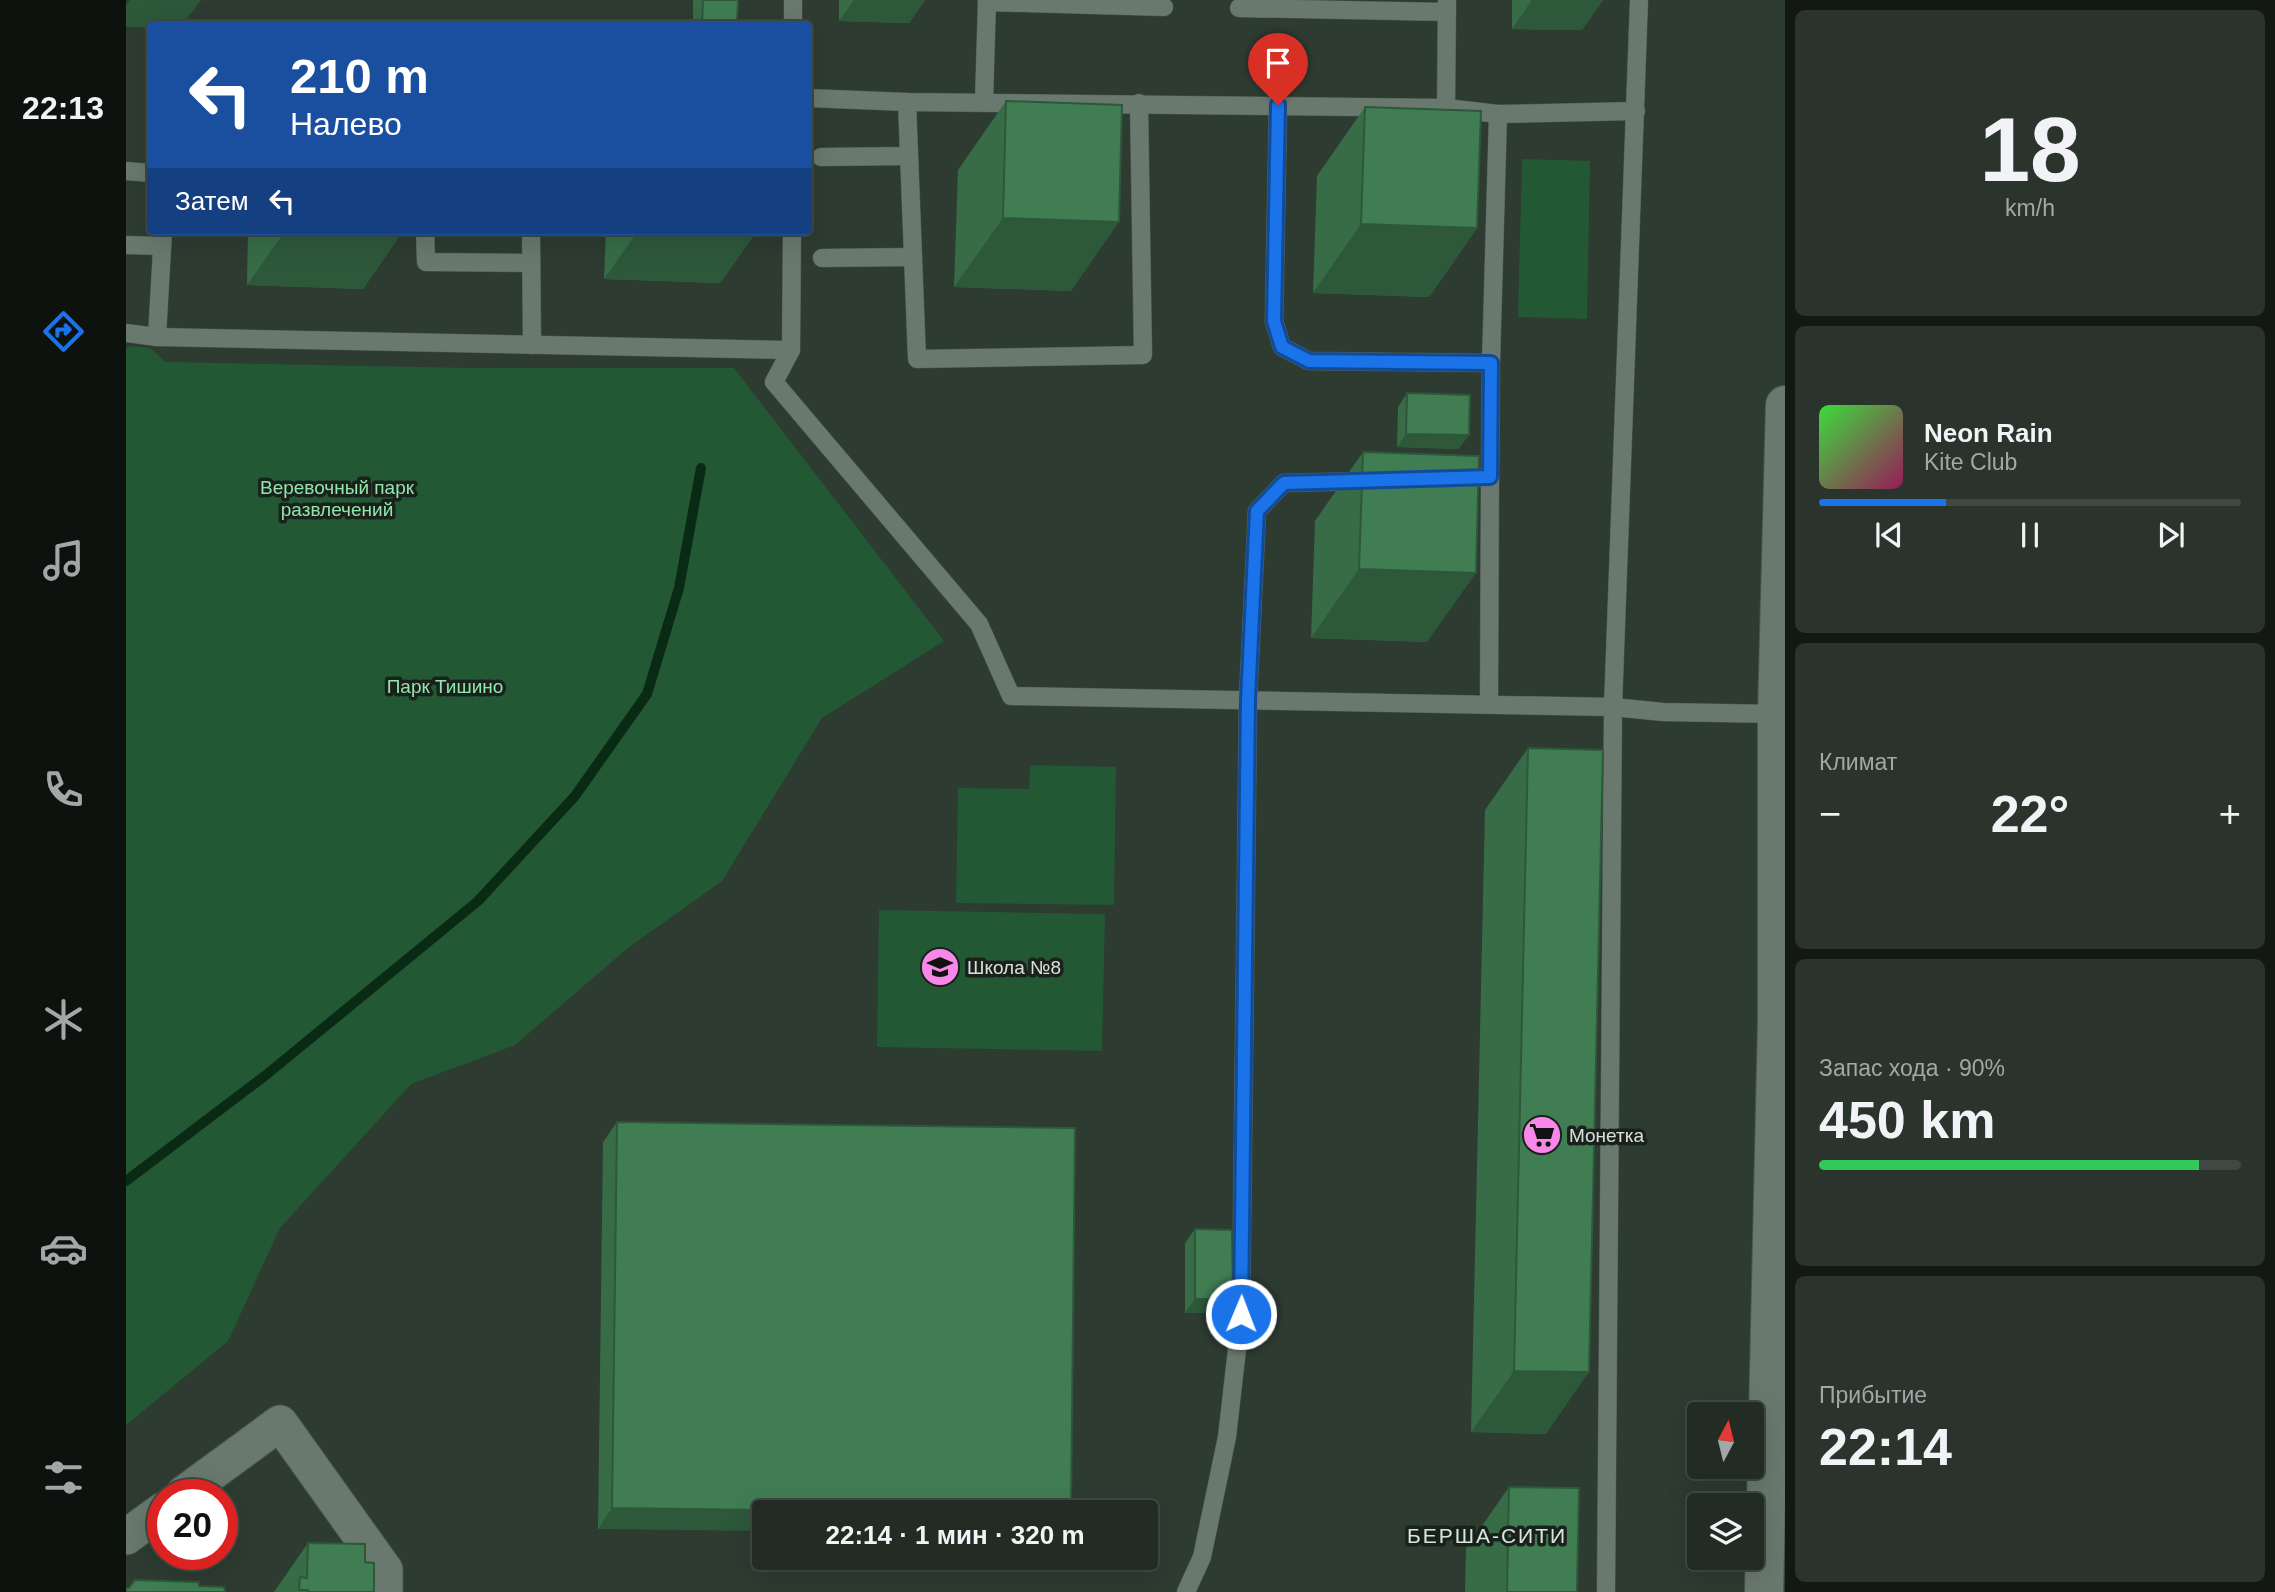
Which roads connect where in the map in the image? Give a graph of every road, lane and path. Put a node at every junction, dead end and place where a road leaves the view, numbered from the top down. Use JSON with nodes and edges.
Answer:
{"nodes":[{"id":1,"x":793,"y":0,"type":"edge"},
{"id":2,"x":1639,"y":0,"type":"edge"},
{"id":3,"x":987,"y":1,"type":"edge"},
{"id":4,"x":1447,"y":6,"type":"edge"},
{"id":5,"x":1164,"y":7,"type":"dead end"},
{"id":6,"x":1239,"y":8,"type":"dead end"},
{"id":7,"x":793,"y":21,"type":"edge"},
{"id":8,"x":812,"y":98,"type":"edge"},
{"id":9,"x":907,"y":102,"type":"junction"},
{"id":10,"x":984,"y":102,"type":"junction"},
{"id":11,"x":1139,"y":103,"type":"junction"},
{"id":12,"x":1278,"y":105,"type":"junction"},
{"id":13,"x":1446,"y":108,"type":"junction"},
{"id":14,"x":1636,"y":111,"type":"junction"},
{"id":15,"x":1498,"y":114,"type":"junction"},
{"id":16,"x":909,"y":156,"type":"junction"},
{"id":17,"x":821,"y":157,"type":"dead end"},
{"id":18,"x":126,"y":171,"type":"edge"},
{"id":19,"x":147,"y":173,"type":"edge"},
{"id":20,"x":425,"y":235,"type":"edge"},
{"id":21,"x":531,"y":235,"type":"edge"},
{"id":22,"x":792,"y":235,"type":"edge"},
{"id":23,"x":163,"y":239,"type":"edge"},
{"id":24,"x":126,"y":244,"type":"edge"},
{"id":25,"x":913,"y":257,"type":"junction"},
{"id":26,"x":822,"y":258,"type":"dead end"},
{"id":27,"x":531,"y":263,"type":"junction"},
{"id":28,"x":126,"y":332,"type":"edge"},
{"id":29,"x":157,"y":337,"type":"junction"},
{"id":30,"x":532,"y":345,"type":"junction"},
{"id":31,"x":791,"y":350,"type":"junction"},
{"id":32,"x":1491,"y":363,"type":"junction"},
{"id":33,"x":1785,"y":405,"type":"edge"},
{"id":34,"x":1490,"y":477,"type":"junction"},
{"id":35,"x":1435,"y":479,"type":"edge"},
{"id":36,"x":1380,"y":480,"type":"edge"},
{"id":37,"x":1248,"y":700,"type":"junction"},
{"id":38,"x":1489,"y":704,"type":"junction"},
{"id":39,"x":1614,"y":707,"type":"junction"},
{"id":40,"x":1777,"y":713,"type":"junction"},
{"id":41,"x":1781,"y":1021,"type":"edge"},
{"id":42,"x":1777,"y":1379,"type":"edge"},
{"id":43,"x":203,"y":1479,"type":"edge"},
{"id":44,"x":147,"y":1522,"type":"edge"},
{"id":45,"x":126,"y":1537,"type":"edge"},
{"id":46,"x":385,"y":1592,"type":"edge"},
{"id":47,"x":1186,"y":1592,"type":"edge"},
{"id":48,"x":1606,"y":1592,"type":"edge"},
{"id":49,"x":1765,"y":1592,"type":"edge"}],
"edges":[{"from":1,"to":7,"type":"lane"},
{"from":2,"to":14,"type":"lane"},
{"from":3,"to":5,"type":"lane"},
{"from":3,"to":10,"type":"lane"},
{"from":4,"to":6,"type":"lane"},
{"from":4,"to":13,"type":"lane"},
{"from":8,"to":9,"type":"lane"},
{"from":9,"to":10,"type":"lane"},
{"from":9,"to":16,"type":"lane"},
{"from":10,"to":11,"type":"lane"},
{"from":11,"to":12,"type":"lane"},
{"from":11,"to":25,"type":"lane"},
{"from":12,"to":13,"type":"lane"},
{"from":12,"to":32,"type":"lane"},
{"from":13,"to":15,"type":"lane"},
{"from":14,"to":15,"type":"lane"},
{"from":14,"to":39,"type":"lane"},
{"from":15,"to":32,"type":"lane"},
{"from":16,"to":17,"type":"lane"},
{"from":16,"to":25,"type":"lane"},
{"from":18,"to":19,"type":"lane"},
{"from":20,"to":27,"type":"lane"},
{"from":21,"to":27,"type":"lane"},
{"from":22,"to":31,"type":"lane"},
{"from":23,"to":24,"type":"lane"},
{"from":23,"to":29,"type":"lane"},
{"from":25,"to":26,"type":"lane"},
{"from":27,"to":30,"type":"lane"},
{"from":28,"to":29,"type":"lane"},
{"from":29,"to":30,"type":"lane"},
{"from":30,"to":31,"type":"lane"},
{"from":31,"to":37,"type":"lane"},
{"from":32,"to":34,"type":"lane"},
{"from":33,"to":40,"type":"street"},
{"from":34,"to":35,"type":"lane"},
{"from":34,"to":38,"type":"lane"},
{"from":36,"to":37,"type":"lane"},
{"from":37,"to":38,"type":"lane"},
{"from":37,"to":47,"type":"lane"},
{"from":38,"to":39,"type":"lane"},
{"from":39,"to":40,"type":"lane"},
{"from":39,"to":48,"type":"lane"},
{"from":40,"to":41,"type":"street"},
{"from":41,"to":42,"type":"street"},
{"from":42,"to":49,"type":"street"},
{"from":43,"to":46,"type":"street"},
{"from":44,"to":45,"type":"street"}]}
